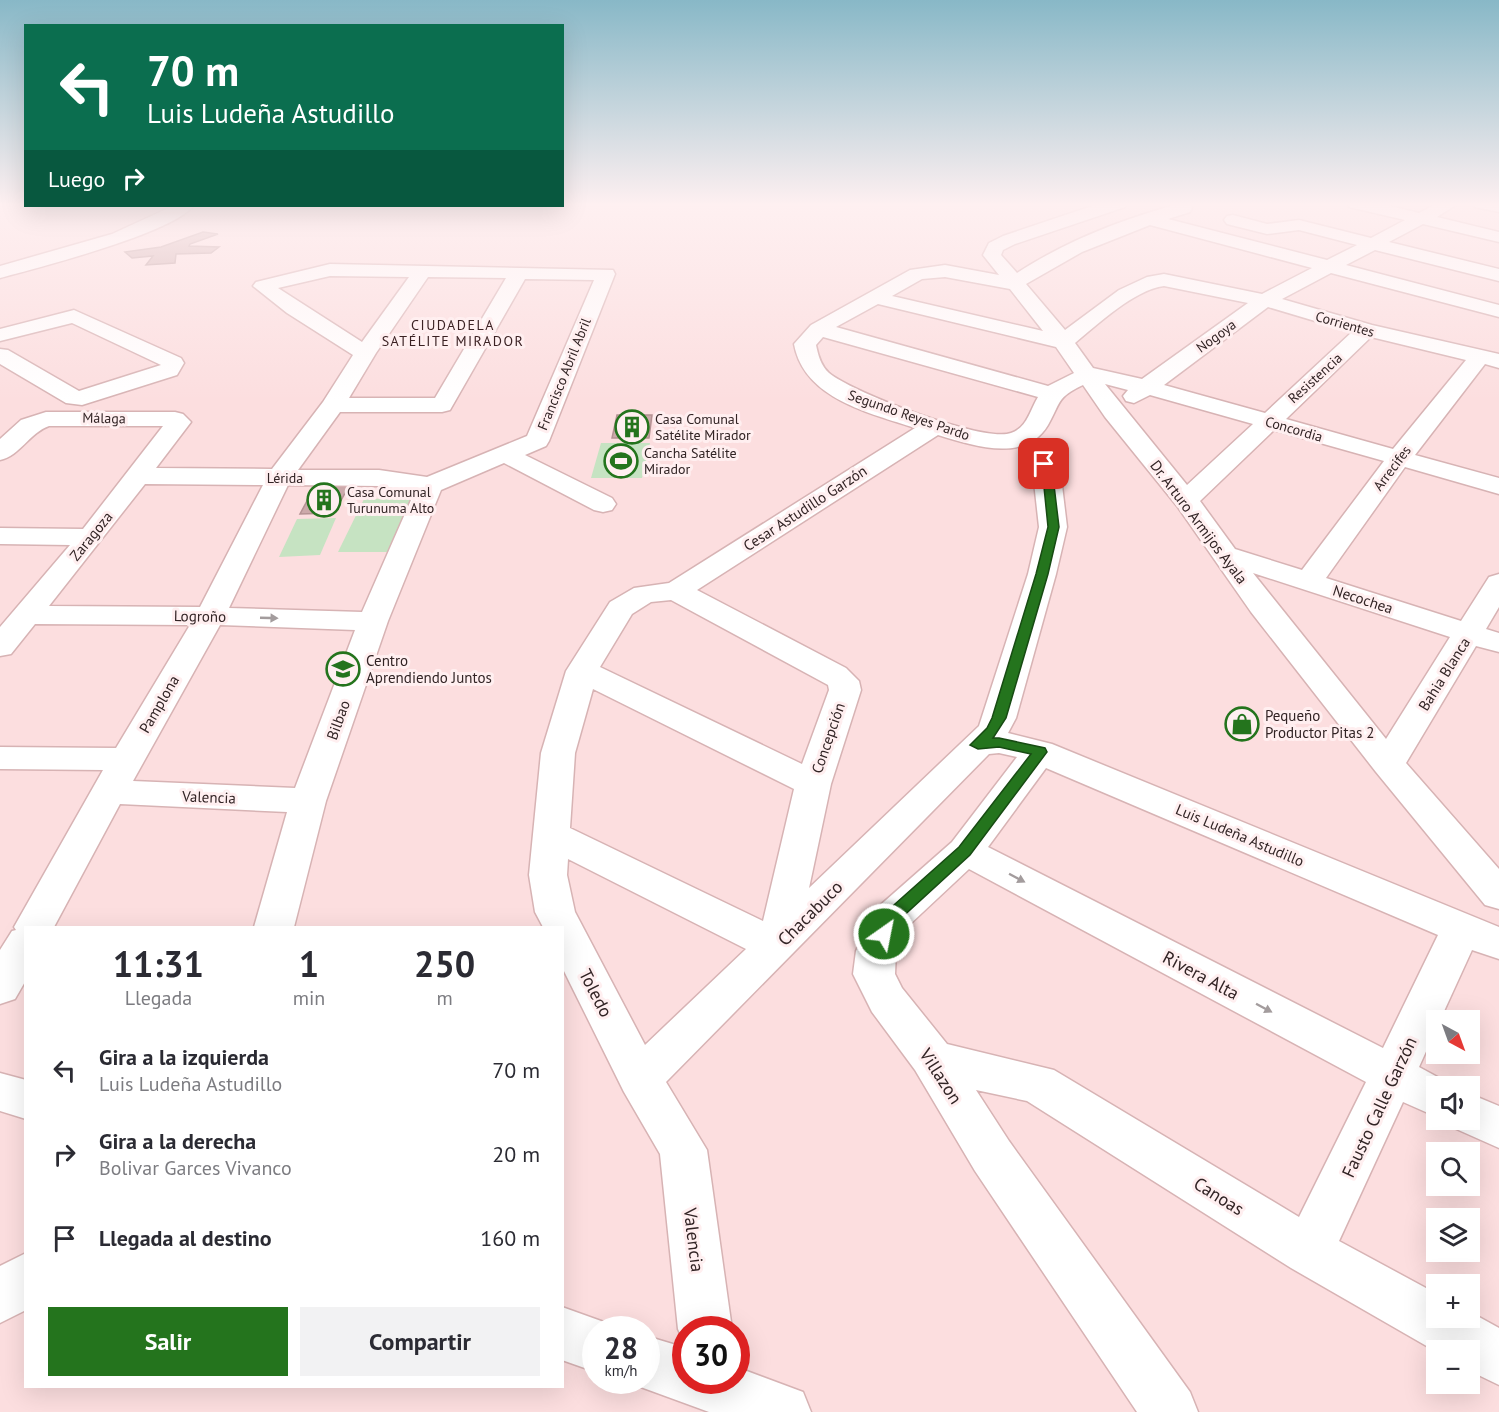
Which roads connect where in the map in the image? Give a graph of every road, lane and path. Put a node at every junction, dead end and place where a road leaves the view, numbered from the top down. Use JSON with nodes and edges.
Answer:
{"nodes":[{"id":1,"x":1003,"y":269,"type":"edge"},
{"id":2,"x":1035,"y":269,"type":"edge"},
{"id":3,"x":1325,"y":269,"type":"edge"},
{"id":4,"x":1342,"y":269,"type":"edge"},
{"id":5,"x":1475,"y":269,"type":"edge"},
{"id":6,"x":330,"y":270,"type":"junction"},
{"id":7,"x":422,"y":272,"type":"junction"},
{"id":8,"x":519,"y":273,"type":"junction"},
{"id":9,"x":1499,"y":275,"type":"edge"},
{"id":10,"x":1014,"y":284,"type":"junction"},
{"id":11,"x":873,"y":297,"type":"junction"},
{"id":12,"x":1265,"y":300,"type":"junction"},
{"id":13,"x":294,"y":309,"type":"junction"},
{"id":14,"x":1499,"y":310,"type":"edge"},
{"id":15,"x":818,"y":329,"type":"junction"},
{"id":16,"x":1366,"y":330,"type":"junction"},
{"id":17,"x":0,"y":335,"type":"edge"},
{"id":18,"x":1063,"y":342,"type":"junction"},
{"id":19,"x":365,"y":353,"type":"junction"},
{"id":20,"x":0,"y":355,"type":"edge"},
{"id":21,"x":1489,"y":358,"type":"edge"},
{"id":22,"x":1088,"y":374,"type":"junction"},
{"id":23,"x":1146,"y":387,"type":"junction"},
{"id":24,"x":1052,"y":394,"type":"junction"},
{"id":25,"x":333,"y":405,"type":"junction"},
{"id":26,"x":1113,"y":412,"type":"junction"},
{"id":27,"x":1267,"y":421,"type":"junction"},
{"id":28,"x":179,"y":422,"type":"joint"},
{"id":29,"x":935,"y":426,"type":"junction"},
{"id":30,"x":0,"y":453,"type":"edge"},
{"id":31,"x":507,"y":455,"type":"junction"},
{"id":32,"x":1399,"y":458,"type":"junction"},
{"id":33,"x":1044,"y":464,"type":"dead end"},
{"id":34,"x":139,"y":476,"type":"junction"},
{"id":35,"x":279,"y":478,"type":"junction"},
{"id":36,"x":430,"y":485,"type":"junction"},
{"id":37,"x":1499,"y":486,"type":"edge"},
{"id":38,"x":1185,"y":500,"type":"junction"},
{"id":39,"x":603,"y":504,"type":"dead end"},
{"id":40,"x":0,"y":536,"type":"edge"},
{"id":41,"x":91,"y":537,"type":"junction"},
{"id":42,"x":1227,"y":555,"type":"junction"},
{"id":43,"x":1308,"y":582,"type":"junction"},
{"id":44,"x":1499,"y":584,"type":"edge"},
{"id":45,"x":676,"y":591,"type":"junction"},
{"id":46,"x":28,"y":615,"type":"junction"},
{"id":47,"x":210,"y":616,"type":"junction"},
{"id":48,"x":373,"y":621,"type":"junction"},
{"id":49,"x":1469,"y":633,"type":"junction"},
{"id":50,"x":1499,"y":643,"type":"edge"},
{"id":51,"x":0,"y":647,"type":"edge"},
{"id":52,"x":582,"y":671,"type":"junction"},
{"id":53,"x":978,"y":745,"type":"junction"},
{"id":54,"x":1040,"y":752,"type":"junction"},
{"id":55,"x":0,"y":758,"type":"edge"},
{"id":56,"x":127,"y":759,"type":"junction"},
{"id":57,"x":1388,"y":765,"type":"junction"},
{"id":58,"x":813,"y":784,"type":"junction"},
{"id":59,"x":110,"y":792,"type":"junction"},
{"id":60,"x":308,"y":801,"type":"junction"},
{"id":61,"x":552,"y":835,"type":"junction"},
{"id":62,"x":965,"y":851,"type":"junction"},
{"id":63,"x":1499,"y":895,"type":"edge"},
{"id":64,"x":35,"y":926,"type":"edge"},
{"id":65,"x":274,"y":926,"type":"edge"},
{"id":66,"x":562,"y":926,"type":"edge"},
{"id":67,"x":564,"y":930,"type":"edge"},
{"id":68,"x":1481,"y":936,"type":"edge"},
{"id":69,"x":24,"y":945,"type":"edge"},
{"id":70,"x":777,"y":946,"type":"junction"},
{"id":71,"x":0,"y":987,"type":"edge"},
{"id":72,"x":931,"y":1057,"type":"junction"},
{"id":73,"x":1394,"y":1077,"type":"junction"},
{"id":74,"x":640,"y":1079,"type":"junction"},
{"id":75,"x":0,"y":1092,"type":"edge"},
{"id":76,"x":1426,"y":1093,"type":"edge"},
{"id":77,"x":24,"y":1099,"type":"edge"},
{"id":78,"x":1480,"y":1119,"type":"edge"},
{"id":79,"x":1499,"y":1128,"type":"edge"},
{"id":80,"x":683,"y":1150,"type":"joint"},
{"id":81,"x":1309,"y":1251,"type":"junction"},
{"id":82,"x":24,"y":1280,"type":"edge"},
{"id":83,"x":0,"y":1298,"type":"edge"},
{"id":84,"x":703,"y":1316,"type":"edge"},
{"id":85,"x":564,"y":1334,"type":"edge"},
{"id":86,"x":582,"y":1340,"type":"edge"},
{"id":87,"x":1499,"y":1358,"type":"edge"},
{"id":88,"x":737,"y":1394,"type":"edge"},
{"id":89,"x":783,"y":1412,"type":"edge"},
{"id":90,"x":1170,"y":1412,"type":"edge"}],
"edges":[{"from":1,"to":10,"type":"street","name":"Dr. Arturo Armijos Ayala"},
{"from":2,"to":10,"type":"street"},
{"from":3,"to":12,"type":"street","name":"Nogoya"},
{"from":4,"to":14,"type":"street"},
{"from":5,"to":9,"type":"street"},
{"from":6,"to":7,"type":"street"},
{"from":6,"to":13,"type":"street"},
{"from":6,"to":13,"type":"street"},
{"from":7,"to":8,"type":"street"},
{"from":7,"to":19,"type":"street","name":"Pamplona"},
{"from":8,"to":25,"type":"street"},
{"from":8,"to":31,"type":"street","name":"Francisco Abril Abril"},
{"from":10,"to":11,"type":"street"},
{"from":10,"to":18,"type":"street","name":"Dr. Arturo Armijos Ayala"},
{"from":11,"to":15,"type":"street"},
{"from":11,"to":18,"type":"street"},
{"from":12,"to":16,"type":"street","name":"Corrientes"},
{"from":12,"to":18,"type":"street","name":"Corrientes"},
{"from":12,"to":23,"type":"street","name":"Nogoya"},
{"from":13,"to":19,"type":"street"},
{"from":15,"to":24,"type":"street"},
{"from":15,"to":29,"type":"street","name":"Segundo Reyes Pardo"},
{"from":16,"to":21,"type":"street","name":"Corrientes"},
{"from":16,"to":27,"type":"street","name":"Resistencia"},
{"from":17,"to":20,"type":"street"},
{"from":18,"to":22,"type":"street","name":"Dr. Arturo Armijos Ayala"},
{"from":19,"to":25,"type":"street","name":"Pamplona"},
{"from":21,"to":32,"type":"street","name":"Arrecifes"},
{"from":22,"to":23,"type":"street","name":"Concordia"},
{"from":22,"to":24,"type":"street"},
{"from":22,"to":26,"type":"street","name":"Dr. Arturo Armijos Ayala"},
{"from":23,"to":26,"type":"street","name":"Nogoya"},
{"from":23,"to":27,"type":"street","name":"Concordia"},
{"from":24,"to":29,"type":"street","name":"Segundo Reyes Pardo"},
{"from":25,"to":35,"type":"street","name":"Pamplona"},
{"from":26,"to":38,"type":"street","name":"Dr. Arturo Armijos Ayala"},
{"from":27,"to":32,"type":"street","name":"Concordia"},
{"from":27,"to":38,"type":"street","name":"Resistencia"},
{"from":28,"to":30,"type":"street","name":"Málaga"},
{"from":28,"to":34,"type":"street","name":"Zaragoza"},
{"from":29,"to":45,"type":"street","name":"Cesar Astudillo Garzón"},
{"from":31,"to":36,"type":"street"},
{"from":31,"to":39,"type":"street"},
{"from":32,"to":37,"type":"street","name":"Concordia"},
{"from":32,"to":43,"type":"street","name":"Arrecifes"},
{"from":33,"to":53,"type":"street","name":"Chacabuco"},
{"from":34,"to":35,"type":"street","name":"Lérida"},
{"from":34,"to":41,"type":"street","name":"Zaragoza"},
{"from":35,"to":36,"type":"street","name":"Lérida"},
{"from":35,"to":47,"type":"street","name":"Pamplona"},
{"from":36,"to":48,"type":"street","name":"Bilbao"},
{"from":38,"to":42,"type":"street","name":"Dr. Arturo Armijos Ayala"},
{"from":40,"to":41,"type":"street"},
{"from":41,"to":46,"type":"street","name":"Zaragoza"},
{"from":42,"to":43,"type":"street","name":"Necochea"},
{"from":42,"to":57,"type":"street","name":"Dr. Arturo Armijos Ayala"},
{"from":43,"to":49,"type":"street","name":"Necochea"},
{"from":44,"to":49,"type":"street","name":"Bahia Blanca"},
{"from":45,"to":52,"type":"street","name":"Toledo"},
{"from":45,"to":58,"type":"street","name":"Concepción"},
{"from":46,"to":47,"type":"street","name":"Logroño"},
{"from":46,"to":51,"type":"street","name":"Zaragoza"},
{"from":47,"to":48,"type":"street","name":"Logroño","one_way":true},
{"from":47,"to":56,"type":"street","name":"Pamplona"},
{"from":48,"to":60,"type":"street","name":"Bilbao"},
{"from":49,"to":50,"type":"street","name":"Necochea"},
{"from":49,"to":57,"type":"street","name":"Bahia Blanca"},
{"from":52,"to":58,"type":"street"},
{"from":52,"to":61,"type":"street","name":"Toledo"},
{"from":53,"to":54,"type":"street","name":"Luis Ludeña Astudillo"},
{"from":53,"to":70,"type":"street","name":"Chacabuco"},
{"from":54,"to":62,"type":"street","name":"Villazon"},
{"from":54,"to":68,"type":"street","name":"Luis Ludeña Astudillo"},
{"from":55,"to":56,"type":"street"},
{"from":56,"to":59,"type":"street","name":"Pamplona"},
{"from":57,"to":63,"type":"street","name":"Dr. Arturo Armijos Ayala"},
{"from":58,"to":70,"type":"street","name":"Concepción"},
{"from":59,"to":60,"type":"street","name":"Valencia"},
{"from":59,"to":64,"type":"street","name":"Pamplona"},
{"from":60,"to":65,"type":"street","name":"Bilbao"},
{"from":61,"to":66,"type":"street","name":"Toledo"},
{"from":61,"to":70,"type":"street"},
{"from":62,"to":72,"type":"street","name":"Villazon"},
{"from":62,"to":73,"type":"street","name":"Rivera Alta","one_way":true},
{"from":67,"to":74,"type":"street","name":"Toledo"},
{"from":68,"to":73,"type":"street","name":"Fausto Calle Garzón"},
{"from":69,"to":71,"type":"street"},
{"from":70,"to":74,"type":"street","name":"Chacabuco"},
{"from":72,"to":81,"type":"street","name":"Canoas"},
{"from":72,"to":90,"type":"street","name":"Villazon"},
{"from":73,"to":76,"type":"street","name":"Rivera Alta"},
{"from":73,"to":81,"type":"street","name":"Fausto Calle Garzón"},
{"from":74,"to":80,"type":"street","name":"Toledo"},
{"from":75,"to":77,"type":"street"},
{"from":78,"to":79,"type":"street"},
{"from":80,"to":84,"type":"street","name":"Valencia"},
{"from":81,"to":87,"type":"street","name":"Canoas"},
{"from":82,"to":83,"type":"street"},
{"from":85,"to":86,"type":"street"},
{"from":88,"to":89,"type":"street"}]}
